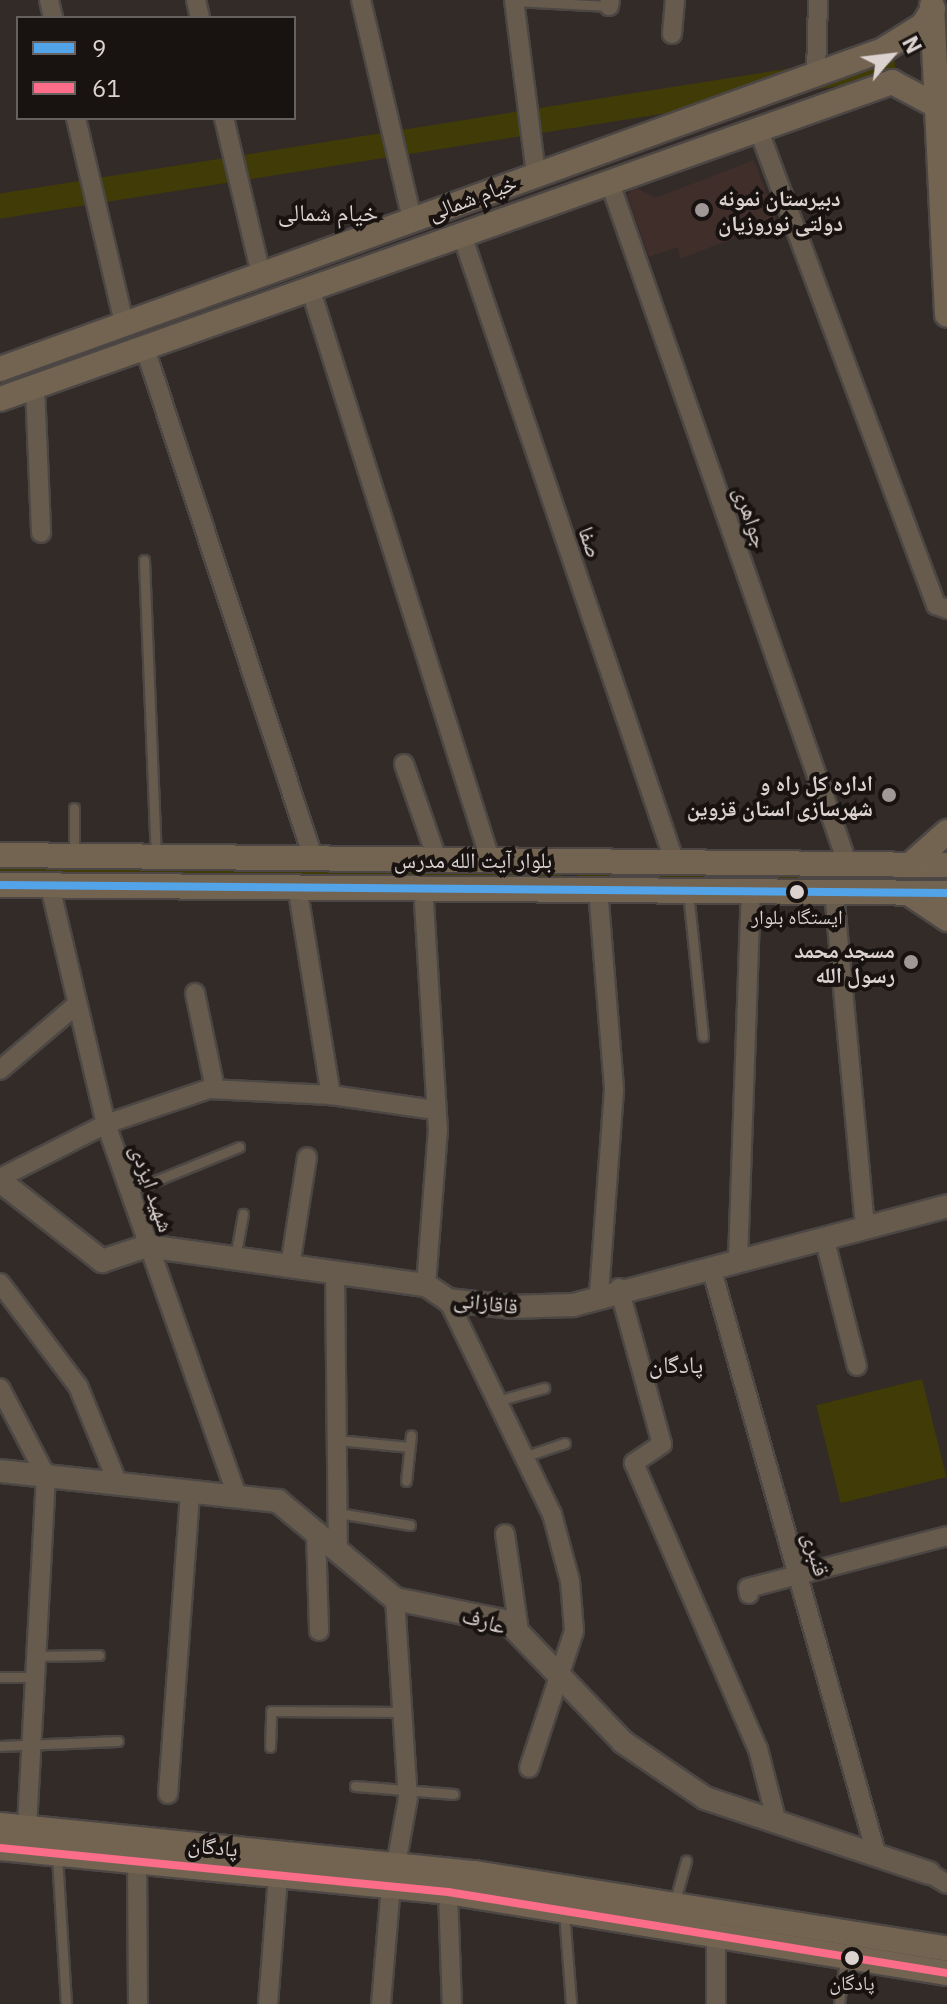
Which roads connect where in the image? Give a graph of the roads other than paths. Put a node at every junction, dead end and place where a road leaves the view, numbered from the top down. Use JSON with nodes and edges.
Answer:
{"nodes":[{"id":1,"x":361,"y":0,"type":"edge"},
{"id":2,"x":675,"y":0,"type":"edge"},
{"id":3,"x":818,"y":0,"type":"edge"},
{"id":4,"x":514,"y":1,"type":"edge"},
{"id":5,"x":610,"y":3,"type":"edge"},
{"id":6,"x":932,"y":5,"type":"edge"},
{"id":7,"x":672,"y":34,"type":"dead end"},
{"id":8,"x":883,"y":50,"type":"junction"},
{"id":9,"x":816,"y":73,"type":"junction"},
{"id":10,"x":892,"y":82,"type":"junction"},
{"id":11,"x":939,"y":107,"type":"junction"},
{"id":12,"x":76,"y":120,"type":"edge"},
{"id":13,"x":224,"y":120,"type":"edge"},
{"id":14,"x":759,"y":131,"type":"junction"},
{"id":15,"x":536,"y":175,"type":"junction"},
{"id":16,"x":611,"y":186,"type":"junction"},
{"id":17,"x":412,"y":219,"type":"junction"},
{"id":18,"x":463,"y":238,"type":"junction"},
{"id":19,"x":261,"y":274,"type":"junction"},
{"id":20,"x":311,"y":291,"type":"junction"},
{"id":21,"x":947,"y":315,"type":"edge"},
{"id":22,"x":124,"y":323,"type":"junction"},
{"id":23,"x":145,"y":349,"type":"junction"},
{"id":24,"x":0,"y":369,"type":"edge"},
{"id":25,"x":35,"y":387,"type":"junction"},
{"id":26,"x":0,"y":399,"type":"edge"},
{"id":27,"x":41,"y":533,"type":"dead end"},
{"id":28,"x":144,"y":560,"type":"dead end"},
{"id":29,"x":947,"y":609,"type":"edge"},
{"id":30,"x":404,"y":764,"type":"dead end"},
{"id":31,"x":74,"y":808,"type":"dead end"},
{"id":32,"x":947,"y":832,"type":"edge"},
{"id":33,"x":0,"y":855,"type":"edge"},
{"id":34,"x":76,"y":857,"type":"junction"},
{"id":35,"x":156,"y":858,"type":"junction"},
{"id":36,"x":437,"y":859,"type":"junction"},
{"id":37,"x":490,"y":859,"type":"junction"},
{"id":38,"x":314,"y":860,"type":"junction"},
{"id":39,"x":569,"y":861,"type":"junction"},
{"id":40,"x":675,"y":863,"type":"junction"},
{"id":41,"x":848,"y":865,"type":"junction"},
{"id":42,"x":910,"y":865,"type":"junction"},
{"id":43,"x":947,"y":865,"type":"edge"},
{"id":44,"x":947,"y":883,"type":"edge"},
{"id":45,"x":0,"y":885,"type":"edge"},
{"id":46,"x":50,"y":886,"type":"junction"},
{"id":47,"x":87,"y":886,"type":"junction"},
{"id":48,"x":297,"y":886,"type":"junction"},
{"id":49,"x":423,"y":886,"type":"junction"},
{"id":50,"x":576,"y":889,"type":"junction"},
{"id":51,"x":688,"y":890,"type":"junction"},
{"id":52,"x":751,"y":890,"type":"junction"},
{"id":53,"x":803,"y":891,"type":"junction"},
{"id":54,"x":834,"y":892,"type":"junction"},
{"id":55,"x":947,"y":893,"type":"edge"},
{"id":56,"x":910,"y":894,"type":"junction"},
{"id":57,"x":947,"y":919,"type":"edge"},
{"id":58,"x":195,"y":993,"type":"dead end"},
{"id":59,"x":76,"y":1005,"type":"junction"},
{"id":60,"x":703,"y":1036,"type":"dead end"},
{"id":61,"x":0,"y":1070,"type":"edge"},
{"id":62,"x":215,"y":1089,"type":"junction"},
{"id":63,"x":331,"y":1095,"type":"junction"},
{"id":64,"x":435,"y":1110,"type":"junction"},
{"id":65,"x":106,"y":1124,"type":"junction"},
{"id":66,"x":239,"y":1147,"type":"dead end"},
{"id":67,"x":307,"y":1157,"type":"dead end"},
{"id":68,"x":0,"y":1179,"type":"edge"},
{"id":69,"x":128,"y":1192,"type":"junction"},
{"id":70,"x":947,"y":1206,"type":"edge"},
{"id":71,"x":243,"y":1214,"type":"dead end"},
{"id":72,"x":865,"y":1227,"type":"junction"},
{"id":73,"x":824,"y":1237,"type":"junction"},
{"id":74,"x":147,"y":1246,"type":"junction"},
{"id":75,"x":235,"y":1258,"type":"junction"},
{"id":76,"x":738,"y":1260,"type":"junction"},
{"id":77,"x":290,"y":1266,"type":"junction"},
{"id":78,"x":711,"y":1267,"type":"junction"},
{"id":79,"x":335,"y":1271,"type":"junction"},
{"id":80,"x":0,"y":1283,"type":"edge"},
{"id":81,"x":426,"y":1285,"type":"junction"},
{"id":82,"x":609,"y":1291,"type":"junction"},
{"id":83,"x":448,"y":1300,"type":"junction"},
{"id":84,"x":857,"y":1366,"type":"dead end"},
{"id":85,"x":0,"y":1388,"type":"edge"},
{"id":86,"x":544,"y":1388,"type":"dead end"},
{"id":87,"x":495,"y":1401,"type":"junction"},
{"id":88,"x":411,"y":1435,"type":"dead end"},
{"id":89,"x":337,"y":1440,"type":"junction"},
{"id":90,"x":565,"y":1443,"type":"dead end"},
{"id":91,"x":410,"y":1447,"type":"junction"},
{"id":92,"x":523,"y":1457,"type":"junction"},
{"id":93,"x":0,"y":1471,"type":"edge"},
{"id":94,"x":46,"y":1476,"type":"junction"},
{"id":95,"x":406,"y":1481,"type":"dead end"},
{"id":96,"x":118,"y":1484,"type":"junction"},
{"id":97,"x":190,"y":1492,"type":"junction"},
{"id":98,"x":237,"y":1497,"type":"junction"},
{"id":99,"x":338,"y":1513,"type":"junction"},
{"id":100,"x":410,"y":1525,"type":"dead end"},
{"id":101,"x":316,"y":1533,"type":"junction"},
{"id":102,"x":505,"y":1534,"type":"dead end"},
{"id":103,"x":947,"y":1536,"type":"edge"},
{"id":104,"x":338,"y":1551,"type":"junction"},
{"id":105,"x":798,"y":1574,"type":"junction"},
{"id":106,"x":749,"y":1594,"type":"dead end"},
{"id":107,"x":395,"y":1599,"type":"junction"},
{"id":108,"x":319,"y":1631,"type":"dead end"},
{"id":109,"x":519,"y":1631,"type":"junction"},
{"id":110,"x":99,"y":1655,"type":"dead end"},
{"id":111,"x":36,"y":1656,"type":"junction"},
{"id":112,"x":555,"y":1673,"type":"junction"},
{"id":113,"x":0,"y":1677,"type":"edge"},
{"id":114,"x":35,"y":1677,"type":"junction"},
{"id":115,"x":402,"y":1712,"type":"junction"},
{"id":116,"x":118,"y":1741,"type":"dead end"},
{"id":117,"x":32,"y":1743,"type":"junction"},
{"id":118,"x":0,"y":1746,"type":"edge"},
{"id":119,"x":270,"y":1747,"type":"dead end"},
{"id":120,"x":529,"y":1768,"type":"dead end"},
{"id":121,"x":355,"y":1786,"type":"dead end"},
{"id":122,"x":408,"y":1790,"type":"junction"},
{"id":123,"x":168,"y":1794,"type":"dead end"},
{"id":124,"x":454,"y":1794,"type":"dead end"},
{"id":125,"x":777,"y":1823,"type":"junction"},
{"id":126,"x":0,"y":1825,"type":"edge"},
{"id":127,"x":27,"y":1827,"type":"junction"},
{"id":128,"x":0,"y":1848,"type":"edge"},
{"id":129,"x":57,"y":1853,"type":"junction"},
{"id":130,"x":876,"y":1853,"type":"junction"},
{"id":131,"x":686,"y":1861,"type":"dead end"},
{"id":132,"x":137,"y":1862,"type":"junction"},
{"id":133,"x":941,"y":1875,"type":"edge"},
{"id":134,"x":394,"y":1876,"type":"junction"},
{"id":135,"x":278,"y":1878,"type":"junction"},
{"id":136,"x":448,"y":1892,"type":"junction"},
{"id":137,"x":674,"y":1904,"type":"junction"},
{"id":138,"x":564,"y":1910,"type":"junction"},
{"id":139,"x":716,"y":1936,"type":"junction"},
{"id":140,"x":947,"y":1949,"type":"edge"},
{"id":141,"x":845,"y":1957,"type":"junction"},
{"id":142,"x":939,"y":1972,"type":"edge"},
{"id":143,"x":947,"y":1993,"type":"edge"},
{"id":144,"x":66,"y":2004,"type":"edge"},
{"id":145,"x":138,"y":2004,"type":"edge"},
{"id":146,"x":268,"y":2004,"type":"edge"},
{"id":147,"x":381,"y":2004,"type":"edge"},
{"id":148,"x":452,"y":2004,"type":"edge"},
{"id":149,"x":571,"y":2004,"type":"edge"},
{"id":150,"x":716,"y":2004,"type":"edge"},
{"id":151,"x":839,"y":2004,"type":"edge"}],
"edges":[{"from":1,"to":17,"type":"street"},
{"from":2,"to":7,"type":"street"},
{"from":3,"to":9,"type":"street"},
{"from":4,"to":5,"type":"lane"},
{"from":4,"to":15,"type":"street"},
{"from":6,"to":8,"type":"main road","name":"خیام شمالی"},
{"from":6,"to":11,"type":"main road"},
{"from":8,"to":9,"type":"main road","name":"خیام شمالی"},
{"from":8,"to":10,"type":"main road"},
{"from":9,"to":15,"type":"main road","name":"خیام شمالی"},
{"from":10,"to":11,"type":"main road"},
{"from":10,"to":14,"type":"main road","name":"خیام شمالی"},
{"from":11,"to":21,"type":"main road"},
{"from":12,"to":22,"type":"street"},
{"from":13,"to":19,"type":"street"},
{"from":14,"to":16,"type":"main road","name":"خیام شمالی"},
{"from":14,"to":29,"type":"street"},
{"from":15,"to":17,"type":"main road","name":"خیام شمالی"},
{"from":16,"to":18,"type":"main road","name":"خیام شمالی"},
{"from":16,"to":41,"type":"street","name":"جواهری"},
{"from":17,"to":19,"type":"main road","name":"خیام شمالی"},
{"from":18,"to":20,"type":"main road","name":"خیام شمالی"},
{"from":18,"to":40,"type":"street","name":"صفا"},
{"from":19,"to":22,"type":"main road","name":"خیام شمالی"},
{"from":20,"to":23,"type":"main road","name":"خیام شمالی"},
{"from":20,"to":37,"type":"street"},
{"from":22,"to":24,"type":"main road","name":"خیام شمالی"},
{"from":23,"to":25,"type":"main road","name":"خیام شمالی"},
{"from":23,"to":38,"type":"street"},
{"from":25,"to":26,"type":"main road","name":"خیام شمالی"},
{"from":25,"to":27,"type":"street"},
{"from":28,"to":35,"type":"lane"},
{"from":30,"to":36,"type":"street"},
{"from":31,"to":34,"type":"lane"},
{"from":32,"to":42,"type":"main road"},
{"from":33,"to":34,"type":"main road","name":"بلوار آیت الله مدرس"},
{"from":34,"to":35,"type":"main road","name":"بلوار آیت الله مدرس"},
{"from":34,"to":47,"type":"main road"},
{"from":35,"to":38,"type":"main road","name":"بلوار آیت الله مدرس"},
{"from":36,"to":37,"type":"main road","name":"بلوار آیت الله مدرس"},
{"from":36,"to":38,"type":"main road","name":"بلوار آیت الله مدرس"},
{"from":37,"to":39,"type":"main road","name":"بلوار آیت الله مدرس"},
{"from":39,"to":40,"type":"main road","name":"بلوار آیت الله مدرس"},
{"from":39,"to":50,"type":"main road"},
{"from":40,"to":41,"type":"main road","name":"بلوار آیت الله مدرس"},
{"from":41,"to":42,"type":"main road","name":"بلوار آیت الله مدرس"},
{"from":42,"to":43,"type":"main road","name":"بلوار آیت الله مدرس"},
{"from":44,"to":53,"type":"main road"},
{"from":45,"to":46,"type":"main road","name":"بلوار آیت الله مدرس"},
{"from":46,"to":47,"type":"main road","name":"بلوار آیت الله مدرس"},
{"from":46,"to":59,"type":"street","name":"شهید ایزدی"},
{"from":47,"to":48,"type":"main road","name":"بلوار آیت الله مدرس"},
{"from":48,"to":49,"type":"main road","name":"بلوار آیت الله مدرس"},
{"from":48,"to":63,"type":"street"},
{"from":49,"to":50,"type":"main road","name":"بلوار آیت الله مدرس"},
{"from":49,"to":64,"type":"street"},
{"from":50,"to":51,"type":"main road","name":"بلوار آیت الله مدرس"},
{"from":50,"to":82,"type":"street"},
{"from":51,"to":52,"type":"main road","name":"بلوار آیت الله مدرس"},
{"from":51,"to":60,"type":"lane"},
{"from":52,"to":53,"type":"main road","name":"بلوار آیت الله مدرس"},
{"from":52,"to":76,"type":"street"},
{"from":53,"to":54,"type":"main road","name":"بلوار آیت الله مدرس"},
{"from":54,"to":56,"type":"main road","name":"بلوار آیت الله مدرس"},
{"from":54,"to":72,"type":"street"},
{"from":55,"to":56,"type":"main road","name":"بلوار آیت الله مدرس"},
{"from":56,"to":57,"type":"main road"},
{"from":58,"to":62,"type":"street"},
{"from":59,"to":61,"type":"street"},
{"from":59,"to":65,"type":"street","name":"شهید ایزدی"},
{"from":62,"to":63,"type":"street"},
{"from":62,"to":65,"type":"street"},
{"from":63,"to":64,"type":"street"},
{"from":64,"to":81,"type":"street"},
{"from":65,"to":68,"type":"street"},
{"from":65,"to":69,"type":"street","name":"شهید ایزدی"},
{"from":66,"to":69,"type":"lane"},
{"from":67,"to":77,"type":"street"},
{"from":68,"to":74,"type":"street","name":"قاقازانی"},
{"from":69,"to":74,"type":"street","name":"شهید ایزدی"},
{"from":70,"to":72,"type":"street","name":"قاقازانی"},
{"from":71,"to":75,"type":"lane"},
{"from":72,"to":73,"type":"street","name":"قاقازانی"},
{"from":73,"to":76,"type":"street","name":"قاقازانی"},
{"from":73,"to":84,"type":"street"},
{"from":74,"to":75,"type":"street","name":"قاقازانی"},
{"from":74,"to":98,"type":"street","name":"شهید ایزدی"},
{"from":75,"to":77,"type":"street","name":"قاقازانی"},
{"from":76,"to":78,"type":"street","name":"قاقازانی"},
{"from":77,"to":79,"type":"street","name":"قاقازانی"},
{"from":78,"to":82,"type":"street","name":"قاقازانی"},
{"from":78,"to":105,"type":"street","name":"قنبری"},
{"from":79,"to":81,"type":"street","name":"قاقازانی"},
{"from":79,"to":89,"type":"street"},
{"from":80,"to":96,"type":"street"},
{"from":81,"to":83,"type":"street","name":"قاقازانی"},
{"from":82,"to":83,"type":"street","name":"قاقازانی"},
{"from":82,"to":125,"type":"street"},
{"from":83,"to":87,"type":"street"},
{"from":85,"to":94,"type":"street"},
{"from":86,"to":87,"type":"lane"},
{"from":87,"to":92,"type":"street"},
{"from":88,"to":91,"type":"lane"},
{"from":89,"to":91,"type":"lane"},
{"from":89,"to":99,"type":"street"},
{"from":90,"to":92,"type":"lane"},
{"from":91,"to":95,"type":"lane"},
{"from":92,"to":112,"type":"street"},
{"from":93,"to":94,"type":"street","name":"عارف"},
{"from":94,"to":96,"type":"street","name":"عارف"},
{"from":94,"to":111,"type":"street"},
{"from":96,"to":97,"type":"street","name":"عارف"},
{"from":97,"to":98,"type":"street","name":"عارف"},
{"from":97,"to":123,"type":"street"},
{"from":98,"to":101,"type":"street","name":"عارف"},
{"from":99,"to":100,"type":"lane"},
{"from":99,"to":104,"type":"street"},
{"from":101,"to":104,"type":"street","name":"عارف"},
{"from":101,"to":108,"type":"street"},
{"from":102,"to":109,"type":"street"},
{"from":103,"to":105,"type":"street"},
{"from":104,"to":107,"type":"street","name":"عارف"},
{"from":105,"to":106,"type":"street"},
{"from":105,"to":130,"type":"street","name":"قنبری"},
{"from":107,"to":109,"type":"street","name":"عارف"},
{"from":107,"to":115,"type":"street"},
{"from":109,"to":112,"type":"street","name":"عارف"},
{"from":110,"to":111,"type":"lane"},
{"from":111,"to":114,"type":"street"},
{"from":112,"to":120,"type":"street"},
{"from":112,"to":125,"type":"street","name":"عارف"},
{"from":113,"to":114,"type":"lane"},
{"from":114,"to":117,"type":"street"},
{"from":115,"to":119,"type":"lane"},
{"from":115,"to":122,"type":"street"},
{"from":116,"to":117,"type":"lane"},
{"from":117,"to":118,"type":"lane"},
{"from":117,"to":127,"type":"street"},
{"from":121,"to":122,"type":"lane"},
{"from":122,"to":124,"type":"lane"},
{"from":122,"to":134,"type":"street"},
{"from":125,"to":130,"type":"street","name":"عارف"},
{"from":126,"to":127,"type":"main road","name":"پادگان"},
{"from":127,"to":134,"type":"main road","name":"پادگان"},
{"from":128,"to":129,"type":"main road","name":"پادگان"},
{"from":129,"to":132,"type":"main road","name":"پادگان"},
{"from":129,"to":144,"type":"lane"},
{"from":130,"to":133,"type":"street","name":"عارف"},
{"from":131,"to":137,"type":"lane"},
{"from":132,"to":135,"type":"main road","name":"پادگان"},
{"from":132,"to":145,"type":"street"},
{"from":134,"to":135,"type":"main road","name":"پادگان"},
{"from":134,"to":136,"type":"main road","name":"پادگان"},
{"from":134,"to":137,"type":"main road","name":"پادگان"},
{"from":134,"to":147,"type":"street"},
{"from":135,"to":146,"type":"street"},
{"from":136,"to":138,"type":"main road","name":"پادگان"},
{"from":136,"to":148,"type":"street"},
{"from":137,"to":140,"type":"main road","name":"پادگان"},
{"from":138,"to":139,"type":"main road","name":"پادگان"},
{"from":138,"to":149,"type":"lane"},
{"from":139,"to":141,"type":"main road","name":"پادگان"},
{"from":139,"to":150,"type":"street"},
{"from":141,"to":142,"type":"main road","name":"پادگان"},
{"from":141,"to":151,"type":"lane"},
{"from":142,"to":143,"type":"main road"}]}
